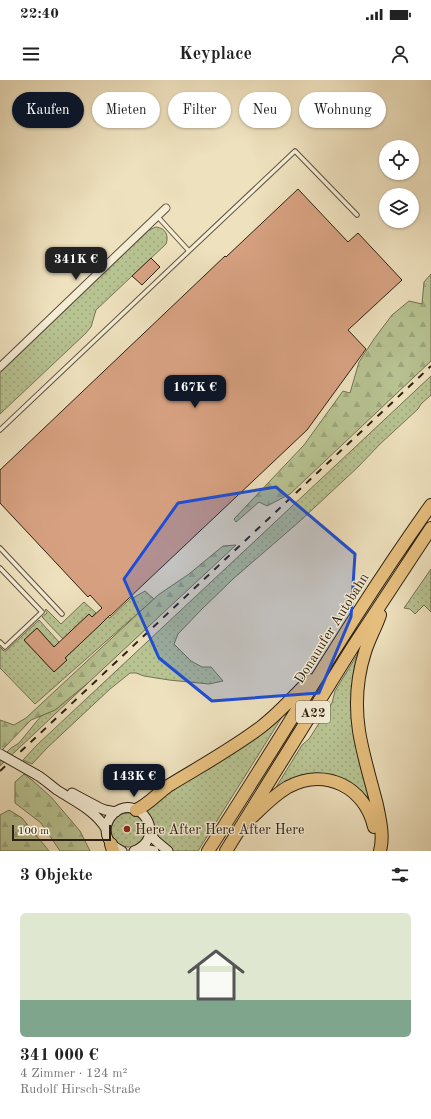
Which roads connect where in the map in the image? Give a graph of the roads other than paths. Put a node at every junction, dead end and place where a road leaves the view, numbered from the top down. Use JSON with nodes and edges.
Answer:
{"nodes":[{"id":1,"x":166,"y":208,"type":"dead end"},
{"id":2,"x":357,"y":215,"type":"dead end"},
{"id":3,"x":157,"y":216,"type":"junction"},
{"id":4,"x":189,"y":251,"type":"junction"},
{"id":5,"x":0,"y":367,"type":"edge"},
{"id":6,"x":0,"y":430,"type":"edge"},
{"id":7,"x":431,"y":505,"type":"edge"},
{"id":8,"x":431,"y":528,"type":"edge"},
{"id":9,"x":0,"y":548,"type":"edge"},
{"id":10,"x":0,"y":568,"type":"edge"},
{"id":11,"x":387,"y":594,"type":"junction"},
{"id":12,"x":62,"y":614,"type":"dead end"},
{"id":13,"x":0,"y":642,"type":"edge"},
{"id":14,"x":328,"y":660,"type":"junction"},
{"id":15,"x":0,"y":754,"type":"edge"},
{"id":16,"x":39,"y":776,"type":"junction"},
{"id":17,"x":136,"y":810,"type":"junction"},
{"id":18,"x":116,"y":812,"type":"junction"},
{"id":19,"x":106,"y":828,"type":"junction"},
{"id":20,"x":239,"y":829,"type":"junction"},
{"id":21,"x":150,"y":834,"type":"junction"},
{"id":22,"x":112,"y":848,"type":"edge"},
{"id":23,"x":137,"y":850,"type":"edge"},
{"id":24,"x":122,"y":851,"type":"edge"},
{"id":25,"x":154,"y":851,"type":"edge"},
{"id":26,"x":168,"y":851,"type":"edge"},
{"id":27,"x":208,"y":851,"type":"edge"},
{"id":28,"x":226,"y":851,"type":"edge"},
{"id":29,"x":374,"y":851,"type":"edge"},
{"id":30,"x":380,"y":851,"type":"edge"}],
"edges":[{"from":1,"to":3,"type":"street"},
{"from":2,"to":4,"type":"lane"},
{"from":3,"to":4,"type":"lane"},
{"from":3,"to":5,"type":"street"},
{"from":4,"to":6,"type":"lane"},
{"from":7,"to":14,"type":"highway","name":"Donauufer Autobahn","number":"A22"},
{"from":8,"to":11,"type":"highway","name":"Donauufer Autobahn","number":"A22"},
{"from":9,"to":12,"type":"lane"},
{"from":10,"to":13,"type":"lane"},
{"from":11,"to":20,"type":"highway","name":"Donauufer Autobahn","number":"A22"},
{"from":11,"to":30,"type":"highway"},
{"from":14,"to":17,"type":"highway"},
{"from":14,"to":27,"type":"highway","name":"Donauufer Autobahn","number":"A22"},
{"from":15,"to":16,"type":"main road","bridge":true},
{"from":16,"to":18,"type":"main road"},
{"from":16,"to":19,"type":"main road"},
{"from":17,"to":18,"type":"main road"},
{"from":17,"to":21,"type":"main road"},
{"from":18,"to":19,"type":"main road"},
{"from":19,"to":22,"type":"main road"},
{"from":20,"to":28,"type":"highway","name":"Donauufer Autobahn","number":"A22"},
{"from":20,"to":29,"type":"highway"},
{"from":21,"to":23,"type":"main road"},
{"from":21,"to":26,"type":"main road"},
{"from":22,"to":24,"type":"main road"},
{"from":23,"to":25,"type":"main road"}]}
